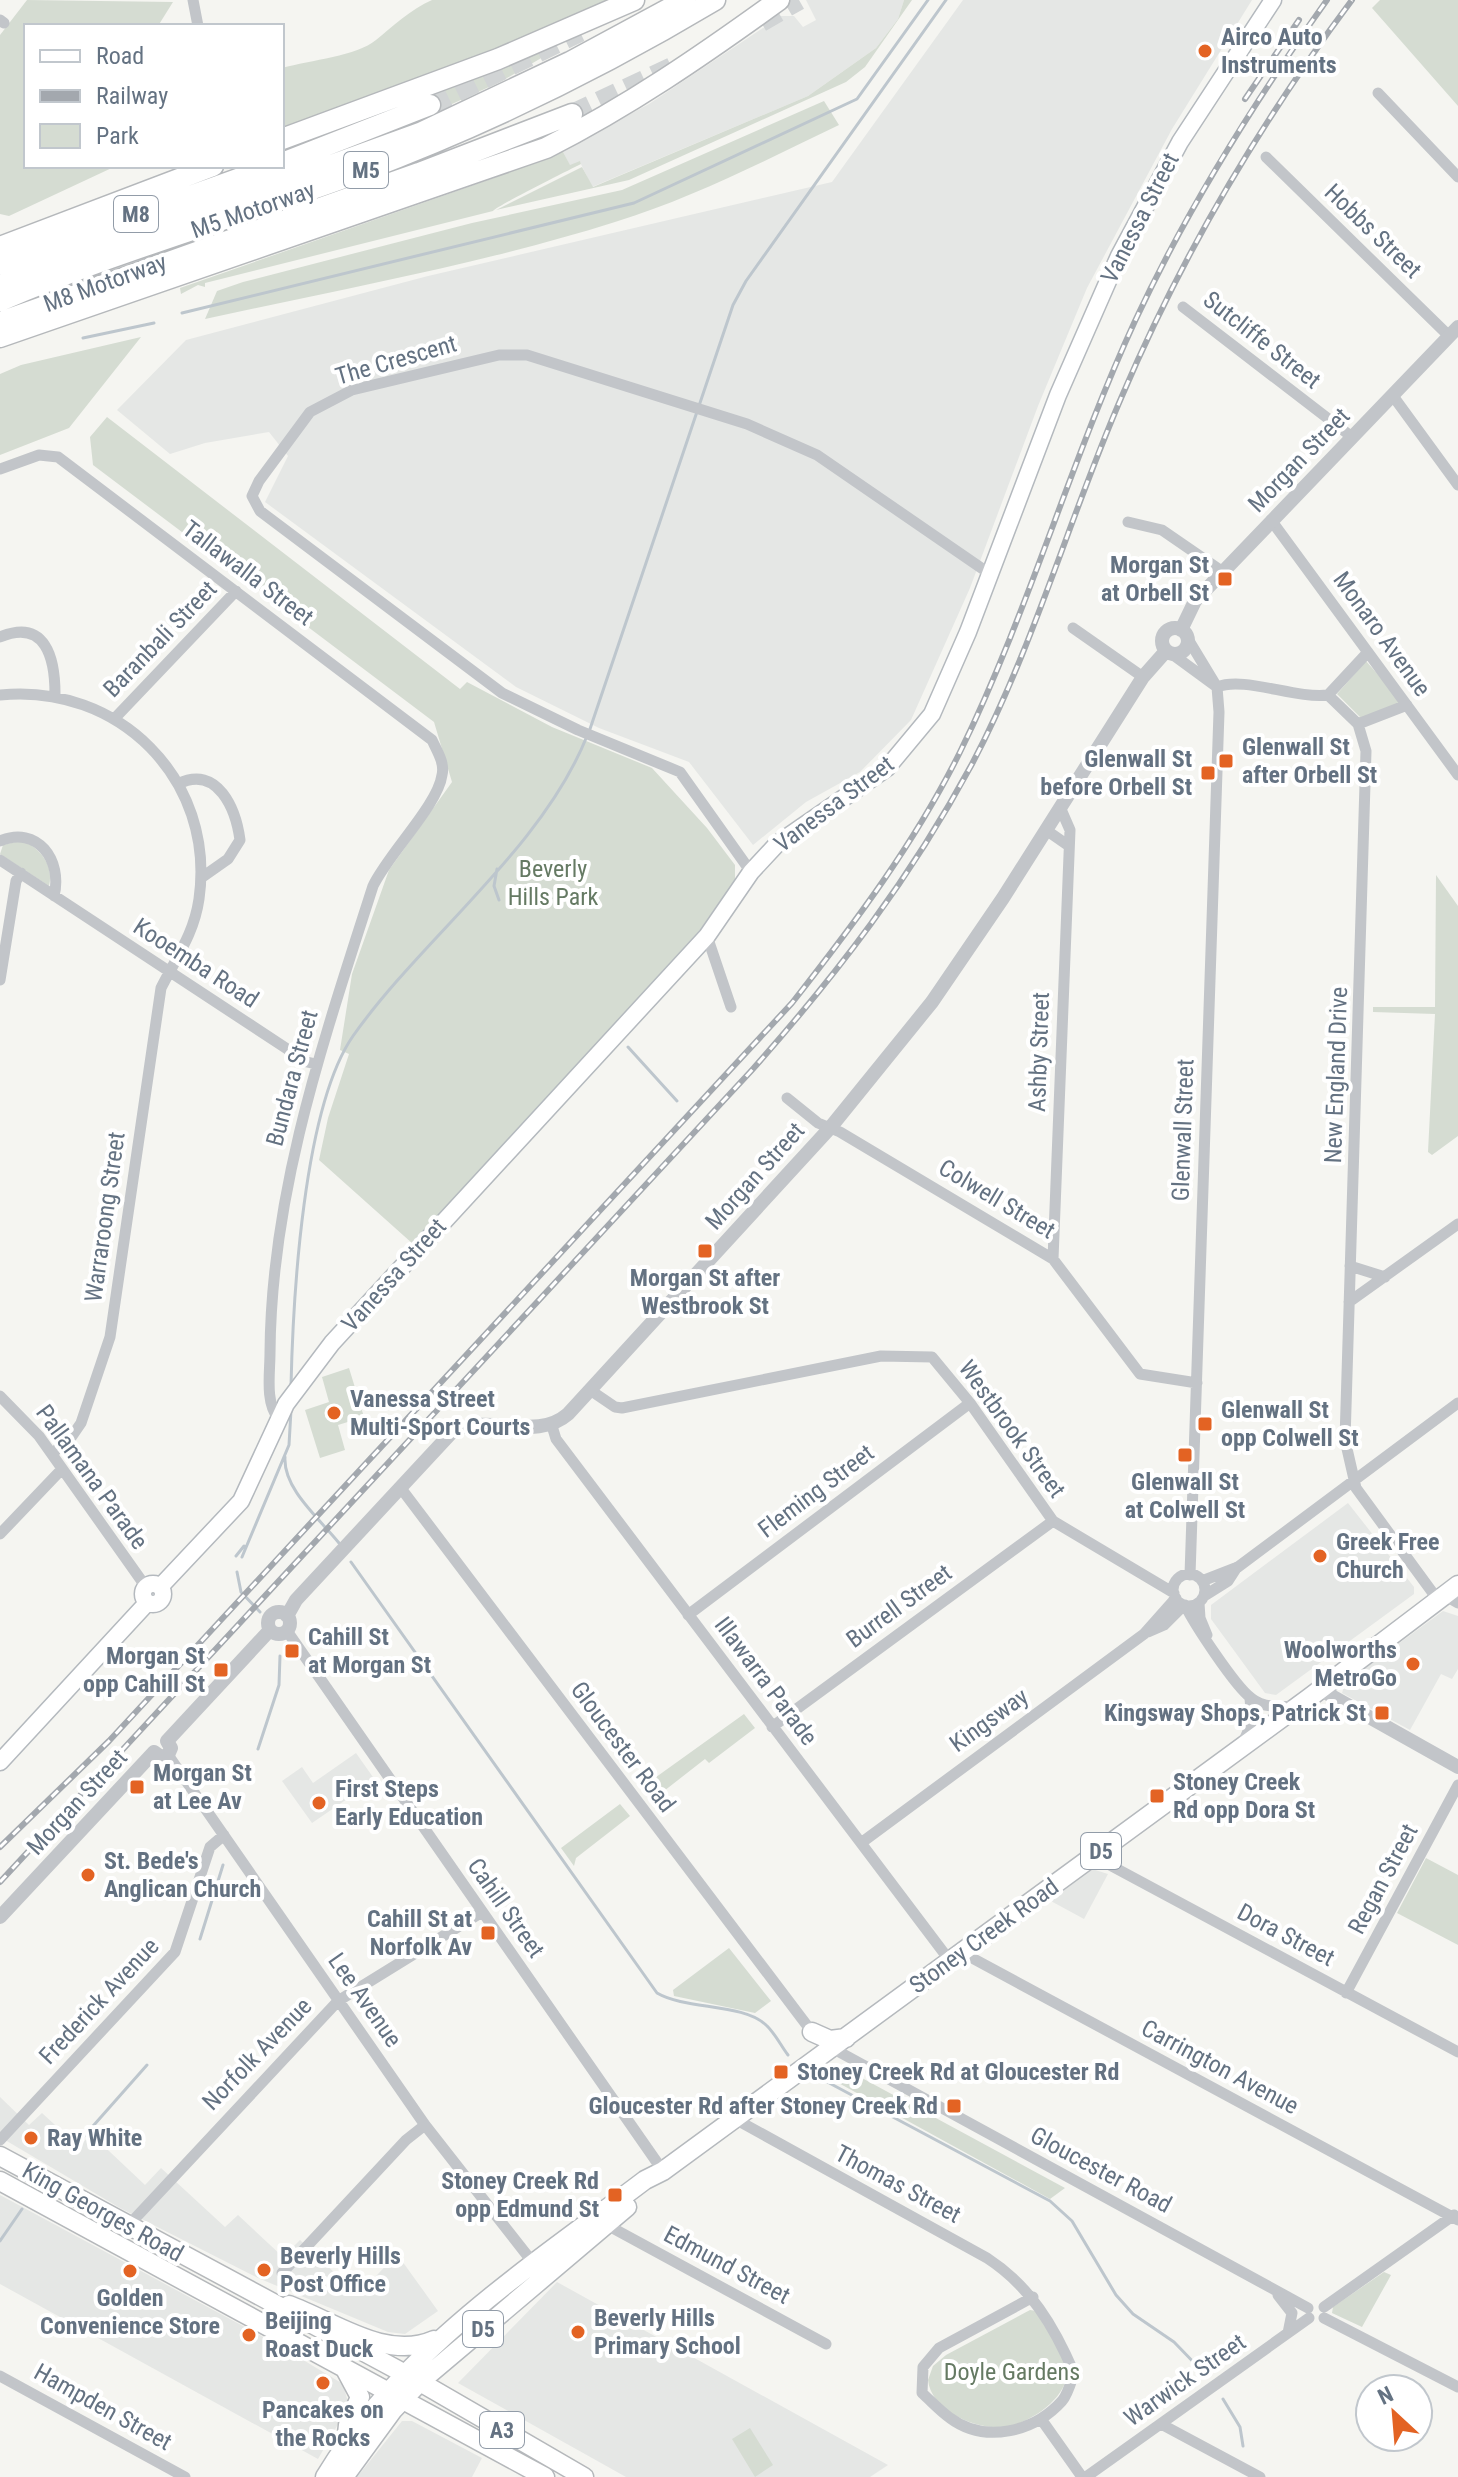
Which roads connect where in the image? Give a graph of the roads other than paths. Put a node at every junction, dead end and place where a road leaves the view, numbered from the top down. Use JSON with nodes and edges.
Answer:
{"nodes":[{"id":1,"x":193,"y":0,"type":"edge"},
{"id":2,"x":634,"y":0,"type":"edge"},
{"id":3,"x":685,"y":0,"type":"edge"},
{"id":4,"x":715,"y":0,"type":"edge"},
{"id":5,"x":779,"y":0,"type":"edge"},
{"id":6,"x":1273,"y":0,"type":"edge"},
{"id":7,"x":198,"y":24,"type":"edge"},
{"id":8,"x":1378,"y":93,"type":"dead end"},
{"id":9,"x":430,"y":105,"type":"tunnel mouth"},
{"id":10,"x":572,"y":114,"type":"tunnel mouth"},
{"id":11,"x":284,"y":138,"type":"edge"},
{"id":12,"x":1266,"y":157,"type":"dead end"},
{"id":13,"x":284,"y":162,"type":"edge"},
{"id":14,"x":208,"y":168,"type":"edge"},
{"id":15,"x":268,"y":168,"type":"edge"},
{"id":16,"x":1458,"y":177,"type":"edge"},
{"id":17,"x":0,"y":247,"type":"edge"},
{"id":18,"x":0,"y":264,"type":"edge"},
{"id":19,"x":0,"y":285,"type":"edge"},
{"id":20,"x":0,"y":301,"type":"edge"},
{"id":21,"x":1183,"y":307,"type":"dead end"},
{"id":22,"x":0,"y":322,"type":"edge"},
{"id":23,"x":1454,"y":332,"type":"edge"},
{"id":24,"x":0,"y":337,"type":"edge"},
{"id":25,"x":1393,"y":396,"type":"junction"},
{"id":26,"x":1352,"y":437,"type":"junction"},
{"id":27,"x":0,"y":469,"type":"edge"},
{"id":28,"x":1458,"y":485,"type":"edge"},
{"id":29,"x":1271,"y":520,"type":"junction"},
{"id":30,"x":1128,"y":522,"type":"dead end"},
{"id":31,"x":1223,"y":572,"type":"junction"},
{"id":32,"x":990,"y":574,"type":"junction"},
{"id":33,"x":236,"y":591,"type":"junction"},
{"id":34,"x":1073,"y":628,"type":"dead end"},
{"id":35,"x":1184,"y":634,"type":"junction"},
{"id":36,"x":0,"y":637,"type":"edge"},
{"id":37,"x":1169,"y":652,"type":"junction"},
{"id":38,"x":1368,"y":652,"type":"junction"},
{"id":39,"x":1143,"y":677,"type":"junction"},
{"id":40,"x":1217,"y":687,"type":"junction"},
{"id":41,"x":55,"y":694,"type":"junction"},
{"id":42,"x":0,"y":695,"type":"edge"},
{"id":43,"x":1328,"y":695,"type":"junction"},
{"id":44,"x":1407,"y":705,"type":"junction"},
{"id":45,"x":115,"y":718,"type":"junction"},
{"id":46,"x":1358,"y":724,"type":"junction"},
{"id":47,"x":443,"y":772,"type":"joint"},
{"id":48,"x":1458,"y":775,"type":"edge"},
{"id":49,"x":178,"y":784,"type":"junction"},
{"id":50,"x":1060,"y":807,"type":"junction"},
{"id":51,"x":1046,"y":830,"type":"junction"},
{"id":52,"x":0,"y":841,"type":"edge"},
{"id":53,"x":1069,"y":846,"type":"junction"},
{"id":54,"x":0,"y":860,"type":"edge"},
{"id":55,"x":751,"y":872,"type":"junction"},
{"id":56,"x":21,"y":873,"type":"junction"},
{"id":57,"x":201,"y":878,"type":"junction"},
{"id":58,"x":54,"y":896,"type":"junction"},
{"id":59,"x":707,"y":936,"type":"junction"},
{"id":60,"x":170,"y":973,"type":"junction"},
{"id":61,"x":0,"y":980,"type":"edge"},
{"id":62,"x":731,"y":1007,"type":"dead end"},
{"id":63,"x":316,"y":1064,"type":"junction"},
{"id":64,"x":787,"y":1098,"type":"dead end"},
{"id":65,"x":830,"y":1128,"type":"junction"},
{"id":66,"x":1458,"y":1224,"type":"edge"},
{"id":67,"x":1053,"y":1259,"type":"junction"},
{"id":68,"x":1350,"y":1266,"type":"junction"},
{"id":69,"x":1385,"y":1277,"type":"junction"},
{"id":70,"x":1349,"y":1302,"type":"junction"},
{"id":71,"x":1197,"y":1383,"type":"junction"},
{"id":72,"x":590,"y":1390,"type":"junction"},
{"id":73,"x":0,"y":1396,"type":"edge"},
{"id":74,"x":970,"y":1403,"type":"junction"},
{"id":75,"x":1458,"y":1403,"type":"edge"},
{"id":76,"x":282,"y":1411,"type":"junction"},
{"id":77,"x":552,"y":1426,"type":"junction"},
{"id":78,"x":52,"y":1453,"type":"junction"},
{"id":79,"x":62,"y":1469,"type":"junction"},
{"id":80,"x":1353,"y":1480,"type":"junction"},
{"id":81,"x":400,"y":1487,"type":"junction"},
{"id":82,"x":1053,"y":1521,"type":"junction"},
{"id":83,"x":0,"y":1534,"type":"edge"},
{"id":84,"x":1238,"y":1567,"type":"junction"},
{"id":85,"x":1190,"y":1575,"type":"junction"},
{"id":86,"x":1202,"y":1581,"type":"junction"},
{"id":87,"x":151,"y":1592,"type":"junction"},
{"id":88,"x":1450,"y":1596,"type":"edge"},
{"id":89,"x":1179,"y":1597,"type":"junction"},
{"id":90,"x":1202,"y":1600,"type":"junction"},
{"id":91,"x":688,"y":1615,"type":"junction"},
{"id":92,"x":1169,"y":1621,"type":"junction"},
{"id":93,"x":287,"y":1623,"type":"junction"},
{"id":94,"x":1144,"y":1634,"type":"junction"},
{"id":95,"x":1200,"y":1635,"type":"junction"},
{"id":96,"x":1212,"y":1647,"type":"junction"},
{"id":97,"x":1321,"y":1690,"type":"junction"},
{"id":98,"x":1250,"y":1698,"type":"junction"},
{"id":99,"x":1300,"y":1705,"type":"junction"},
{"id":100,"x":772,"y":1727,"type":"junction"},
{"id":101,"x":1241,"y":1748,"type":"junction"},
{"id":102,"x":163,"y":1749,"type":"junction"},
{"id":103,"x":0,"y":1762,"type":"edge"},
{"id":104,"x":1458,"y":1767,"type":"edge"},
{"id":105,"x":1458,"y":1785,"type":"edge"},
{"id":106,"x":224,"y":1835,"type":"junction"},
{"id":107,"x":861,"y":1843,"type":"junction"},
{"id":108,"x":1093,"y":1856,"type":"junction"},
{"id":109,"x":482,"y":1912,"type":"junction"},
{"id":110,"x":0,"y":1917,"type":"edge"},
{"id":111,"x":955,"y":1956,"type":"junction"},
{"id":112,"x":1346,"y":1993,"type":"junction"},
{"id":113,"x":338,"y":2001,"type":"junction"},
{"id":114,"x":812,"y":2032,"type":"junction"},
{"id":115,"x":828,"y":2052,"type":"junction"},
{"id":116,"x":1458,"y":2052,"type":"edge"},
{"id":117,"x":735,"y":2119,"type":"junction"},
{"id":118,"x":425,"y":2125,"type":"junction"},
{"id":119,"x":0,"y":2140,"type":"edge"},
{"id":120,"x":0,"y":2156,"type":"edge"},
{"id":121,"x":663,"y":2171,"type":"junction"},
{"id":122,"x":0,"y":2181,"type":"edge"},
{"id":123,"x":1456,"y":2216,"type":"edge"},
{"id":124,"x":607,"y":2225,"type":"junction"},
{"id":125,"x":127,"y":2227,"type":"junction"},
{"id":126,"x":534,"y":2264,"type":"junction"},
{"id":127,"x":282,"y":2273,"type":"dead end"},
{"id":128,"x":1266,"y":2283,"type":"junction"},
{"id":129,"x":258,"y":2297,"type":"junction"},
{"id":130,"x":1033,"y":2297,"type":"junction"},
{"id":131,"x":1324,"y":2312,"type":"junction"},
{"id":132,"x":1309,"y":2313,"type":"junction"},
{"id":133,"x":1288,"y":2333,"type":"junction"},
{"id":134,"x":440,"y":2337,"type":"junction"},
{"id":135,"x":826,"y":2344,"type":"dead end"},
{"id":136,"x":343,"y":2366,"type":"junction"},
{"id":137,"x":0,"y":2376,"type":"edge"},
{"id":138,"x":412,"y":2378,"type":"junction"},
{"id":139,"x":1458,"y":2387,"type":"edge"},
{"id":140,"x":396,"y":2395,"type":"junction"},
{"id":141,"x":1041,"y":2419,"type":"junction"},
{"id":142,"x":1161,"y":2424,"type":"junction"},
{"id":143,"x":346,"y":2443,"type":"junction"},
{"id":144,"x":185,"y":2477,"type":"edge"},
{"id":145,"x":325,"y":2477,"type":"edge"},
{"id":146,"x":344,"y":2477,"type":"edge"},
{"id":147,"x":545,"y":2477,"type":"edge"},
{"id":148,"x":584,"y":2477,"type":"edge"},
{"id":149,"x":1084,"y":2477,"type":"edge"},
{"id":150,"x":1260,"y":2477,"type":"edge"}],
"edges":[{"from":1,"to":7,"type":"street"},
{"from":2,"to":11,"type":"highway"},
{"from":3,"to":19,"type":"highway","name":"M5 Motorway","number":"M5"},
{"from":4,"to":20,"type":"highway","name":"M5 Motorway","number":"M5"},
{"from":5,"to":24,"type":"highway"},
{"from":6,"to":32,"type":"main road","name":"Vanessa Street"},
{"from":8,"to":16,"type":"street"},
{"from":9,"to":13,"type":"highway"},
{"from":10,"to":22,"type":"highway","name":"M8 Motorway","number":"M8"},
{"from":12,"to":23,"type":"street","name":"Hobbs Street"},
{"from":14,"to":17,"type":"highway"},
{"from":15,"to":18,"type":"highway","number":"M8"},
{"from":21,"to":26,"type":"street","name":"Sutcliffe Street"},
{"from":23,"to":25,"type":"street","name":"Morgan Street"},
{"from":25,"to":26,"type":"street","name":"Morgan Street"},
{"from":25,"to":28,"type":"street"},
{"from":26,"to":29,"type":"street","name":"Morgan Street"},
{"from":27,"to":33,"type":"street","name":"Tallawalla Street"},
{"from":29,"to":31,"type":"street","name":"Morgan Street"},
{"from":29,"to":38,"type":"street","name":"Monaro Avenue"},
{"from":30,"to":31,"type":"street"},
{"from":31,"to":35,"type":"street","name":"Morgan Street"},
{"from":32,"to":55,"type":"main road","name":"Vanessa Street"},
{"from":32,"to":55,"type":"street","name":"The Crescent"},
{"from":33,"to":45,"type":"street","name":"Baranbali Street"},
{"from":33,"to":47,"type":"street","name":"Tallawalla Street"},
{"from":34,"to":39,"type":"street"},
{"from":35,"to":37,"type":"street"},
{"from":35,"to":37,"type":"street"},
{"from":35,"to":40,"type":"street"},
{"from":36,"to":41,"type":"street"},
{"from":37,"to":39,"type":"street","name":"Morgan Street"},
{"from":37,"to":40,"type":"street"},
{"from":38,"to":43,"type":"street"},
{"from":38,"to":44,"type":"street","name":"Monaro Avenue"},
{"from":39,"to":50,"type":"street","name":"Morgan Street"},
{"from":40,"to":43,"type":"street"},
{"from":40,"to":71,"type":"street","name":"Glenwall Street"},
{"from":41,"to":42,"type":"street"},
{"from":41,"to":45,"type":"street","name":"Warraroong Street"},
{"from":43,"to":46,"type":"street"},
{"from":44,"to":46,"type":"street"},
{"from":44,"to":48,"type":"street","name":"Monaro Avenue"},
{"from":45,"to":49,"type":"street","name":"Warraroong Street"},
{"from":46,"to":68,"type":"street","name":"New England Drive"},
{"from":47,"to":63,"type":"street","name":"Bundara Street"},
{"from":49,"to":57,"type":"street","name":"Warraroong Street"},
{"from":49,"to":57,"type":"street"},
{"from":50,"to":51,"type":"street","name":"Morgan Street"},
{"from":50,"to":53,"type":"street","name":"Ashby Street"},
{"from":51,"to":53,"type":"street"},
{"from":51,"to":65,"type":"street","name":"Morgan Street"},
{"from":52,"to":58,"type":"street"},
{"from":53,"to":67,"type":"street","name":"Ashby Street"},
{"from":54,"to":56,"type":"street","name":"Kooemba Road"},
{"from":55,"to":59,"type":"main road","name":"Vanessa Street"},
{"from":56,"to":58,"type":"street","name":"Kooemba Road"},
{"from":56,"to":61,"type":"street"},
{"from":57,"to":60,"type":"street","name":"Warraroong Street"},
{"from":58,"to":60,"type":"street","name":"Kooemba Road"},
{"from":59,"to":62,"type":"street"},
{"from":59,"to":76,"type":"main road","name":"Vanessa Street"},
{"from":60,"to":63,"type":"street","name":"Kooemba Road"},
{"from":60,"to":78,"type":"street","name":"Warraroong Street"},
{"from":63,"to":76,"type":"street","name":"Bundara Street"},
{"from":64,"to":65,"type":"street","name":"Colwell Street"},
{"from":65,"to":67,"type":"street","name":"Colwell Street"},
{"from":65,"to":72,"type":"street","name":"Morgan Street"},
{"from":66,"to":69,"type":"street"},
{"from":67,"to":71,"type":"street","name":"Colwell Street"},
{"from":68,"to":69,"type":"street"},
{"from":68,"to":70,"type":"street","name":"New England Drive"},
{"from":69,"to":70,"type":"street"},
{"from":70,"to":80,"type":"street","name":"New England Drive"},
{"from":71,"to":85,"type":"street","name":"Glenwall Street"},
{"from":72,"to":74,"type":"street","name":"Westbrook Street"},
{"from":72,"to":77,"type":"street","name":"Morgan Street"},
{"from":73,"to":78,"type":"street","name":"Pallamana Parade"},
{"from":74,"to":82,"type":"street","name":"Westbrook Street"},
{"from":74,"to":91,"type":"street","name":"Fleming Street"},
{"from":75,"to":80,"type":"street"},
{"from":76,"to":87,"type":"main road","name":"Vanessa Street"},
{"from":77,"to":81,"type":"street"},
{"from":77,"to":91,"type":"street","name":"Illawarra Parade"},
{"from":78,"to":79,"type":"street","name":"Pallamana Parade"},
{"from":79,"to":83,"type":"street"},
{"from":79,"to":87,"type":"street","name":"Pallamana Parade"},
{"from":80,"to":84,"type":"street"},
{"from":80,"to":88,"type":"street"},
{"from":81,"to":93,"type":"street"},
{"from":81,"to":114,"type":"street","name":"Gloucester Road"},
{"from":82,"to":89,"type":"street","name":"Westbrook Street"},
{"from":82,"to":100,"type":"street","name":"Burrell Street"},
{"from":84,"to":86,"type":"street"},
{"from":84,"to":90,"type":"street"},
{"from":85,"to":86,"type":"street"},
{"from":85,"to":89,"type":"street"},
{"from":86,"to":90,"type":"street"},
{"from":87,"to":103,"type":"main road","name":"Vanessa Street"},
{"from":88,"to":97,"type":"main road","name":"Stoney Creek Road","number":"D5"},
{"from":89,"to":90,"type":"street","name":"Westbrook Street"},
{"from":89,"to":92,"type":"street","name":"Kingsway"},
{"from":89,"to":94,"type":"street","name":"Kingsway"},
{"from":89,"to":95,"type":"street"},
{"from":90,"to":96,"type":"street"},
{"from":91,"to":100,"type":"street","name":"Illawarra Parade"},
{"from":92,"to":94,"type":"street","name":"Kingsway"},
{"from":92,"to":95,"type":"street"},
{"from":93,"to":102,"type":"street","name":"Morgan Street"},
{"from":93,"to":109,"type":"street","name":"Cahill Street"},
{"from":94,"to":107,"type":"street","name":"Kingsway"},
{"from":95,"to":96,"type":"street"},
{"from":96,"to":98,"type":"street"},
{"from":97,"to":99,"type":"main road","name":"Stoney Creek Road","number":"D5"},
{"from":97,"to":104,"type":"street"},
{"from":98,"to":99,"type":"street"},
{"from":98,"to":101,"type":"street"},
{"from":99,"to":101,"type":"main road","name":"Stoney Creek Road","number":"D5"},
{"from":100,"to":107,"type":"street","name":"Illawarra Parade"},
{"from":101,"to":108,"type":"main road","name":"Stoney Creek Road","number":"D5"},
{"from":102,"to":106,"type":"street","name":"Lee Avenue"},
{"from":102,"to":110,"type":"street","name":"Morgan Street"},
{"from":105,"to":112,"type":"street","name":"Regan Street"},
{"from":106,"to":113,"type":"street","name":"Lee Avenue"},
{"from":106,"to":119,"type":"street","name":"Frederick Avenue"},
{"from":107,"to":111,"type":"street","name":"Illawarra Parade"},
{"from":108,"to":111,"type":"main road","name":"Stoney Creek Road","number":"D5"},
{"from":108,"to":112,"type":"street","name":"Dora Street"},
{"from":109,"to":113,"type":"street","name":"Norfolk Avenue"},
{"from":109,"to":121,"type":"street","name":"Cahill Street"},
{"from":111,"to":115,"type":"main road","name":"Stoney Creek Road","number":"D5"},
{"from":111,"to":123,"type":"street","name":"Carrington Avenue"},
{"from":112,"to":116,"type":"street","name":"Dora Street"},
{"from":113,"to":118,"type":"street","name":"Lee Avenue"},
{"from":113,"to":125,"type":"street","name":"Norfolk Avenue"},
{"from":114,"to":115,"type":"main road"},
{"from":114,"to":115,"type":"main road"},
{"from":115,"to":117,"type":"main road","name":"Stoney Creek Road","number":"D5"},
{"from":115,"to":128,"type":"street","name":"Gloucester Road"},
{"from":117,"to":121,"type":"main road","name":"Stoney Creek Road","number":"D5"},
{"from":117,"to":130,"type":"street","name":"Thomas Street"},
{"from":118,"to":126,"type":"street","name":"Lee Avenue"},
{"from":118,"to":127,"type":"street"},
{"from":120,"to":125,"type":"main road","name":"King Georges Road","number":"A3"},
{"from":121,"to":124,"type":"main road","name":"Stoney Creek Road","number":"D5"},
{"from":121,"to":126,"type":"main road","name":"Stoney Creek Road","number":"D5"},
{"from":122,"to":136,"type":"main road","name":"King Georges Road","number":"A3"},
{"from":123,"to":131,"type":"street"},
{"from":124,"to":135,"type":"street","name":"Edmund Street"},
{"from":124,"to":138,"type":"main road","name":"Stoney Creek Road","number":"D5"},
{"from":125,"to":129,"type":"main road","name":"King Georges Road","number":"A3"},
{"from":126,"to":134,"type":"main road","name":"Stoney Creek Road","number":"D5"},
{"from":128,"to":132,"type":"street","name":"Gloucester Road"},
{"from":128,"to":133,"type":"street","name":"Gloucester Road"},
{"from":129,"to":134,"type":"main road"},
{"from":129,"to":138,"type":"main road","name":"King Georges Road","number":"A3"},
{"from":130,"to":141,"type":"street","name":"Thomas Street"},
{"from":130,"to":141,"type":"street","name":"Thomas Street"},
{"from":131,"to":132,"type":"street"},
{"from":131,"to":139,"type":"street"},
{"from":132,"to":133,"type":"street","name":"Warwick Street"},
{"from":133,"to":142,"type":"street","name":"Warwick Street"},
{"from":134,"to":138,"type":"main road","name":"Stoney Creek Road","number":"D5"},
{"from":136,"to":140,"type":"main road","name":"King Georges Road","number":"A3"},
{"from":136,"to":143,"type":"main road"},
{"from":137,"to":144,"type":"street","name":"Hampden Street"},
{"from":138,"to":140,"type":"main road","name":"Stoney Creek Road"},
{"from":138,"to":148,"type":"main road","name":"King Georges Road","number":"A3"},
{"from":140,"to":143,"type":"main road","name":"Stoney Creek Road"},
{"from":140,"to":146,"type":"main road","name":"Stoney Creek Road"},
{"from":140,"to":147,"type":"main road","name":"King Georges Road","number":"A3"},
{"from":141,"to":149,"type":"street"},
{"from":142,"to":149,"type":"street","name":"Warwick Street"},
{"from":142,"to":150,"type":"street"},
{"from":143,"to":145,"type":"main road","name":"Stoney Creek Road"}]}
